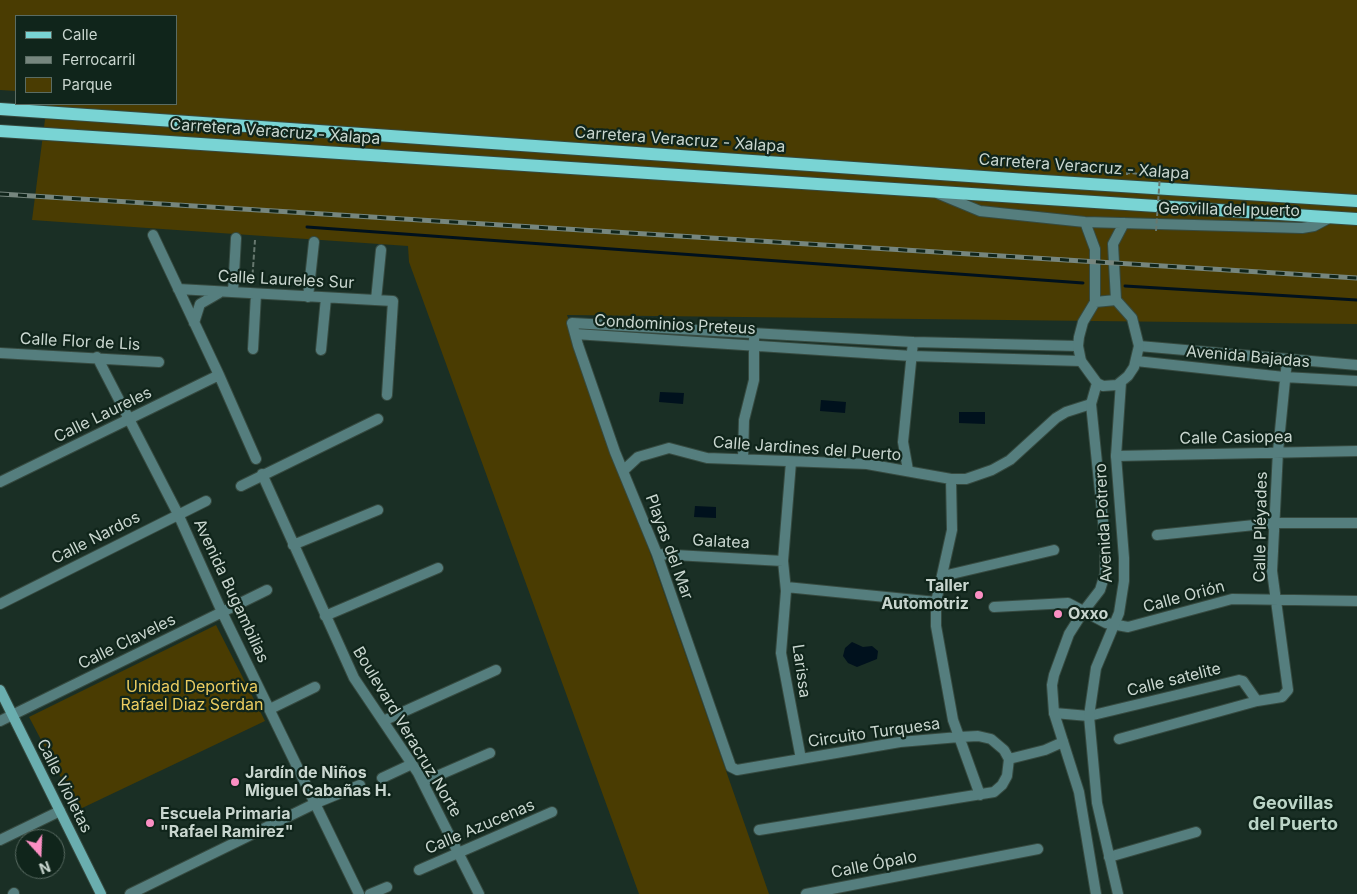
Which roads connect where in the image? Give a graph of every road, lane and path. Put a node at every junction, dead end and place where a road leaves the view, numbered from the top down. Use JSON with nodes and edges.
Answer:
{"nodes":[{"id":1,"x":0,"y":108,"type":"edge"},
{"id":2,"x":0,"y":131,"type":"edge"},
{"id":3,"x":1160,"y":175,"type":"dead end"},
{"id":4,"x":931,"y":190,"type":"junction"},
{"id":5,"x":1357,"y":201,"type":"edge"},
{"id":6,"x":1331,"y":217,"type":"junction"},
{"id":7,"x":1357,"y":218,"type":"edge"},
{"id":8,"x":1085,"y":222,"type":"junction"},
{"id":9,"x":1124,"y":223,"type":"junction"},
{"id":10,"x":1156,"y":231,"type":"dead end"},
{"id":11,"x":153,"y":235,"type":"dead end"},
{"id":12,"x":236,"y":238,"type":"dead end"},
{"id":13,"x":255,"y":240,"type":"dead end"},
{"id":14,"x":314,"y":242,"type":"dead end"},
{"id":15,"x":381,"y":250,"type":"dead end"},
{"id":16,"x":178,"y":289,"type":"junction"},
{"id":17,"x":222,"y":292,"type":"junction"},
{"id":18,"x":233,"y":292,"type":"junction"},
{"id":19,"x":254,"y":294,"type":"junction"},
{"id":20,"x":308,"y":297,"type":"junction"},
{"id":21,"x":326,"y":298,"type":"junction"},
{"id":22,"x":376,"y":300,"type":"junction"},
{"id":23,"x":1116,"y":300,"type":"junction"},
{"id":24,"x":1095,"y":302,"type":"junction"},
{"id":25,"x":194,"y":322,"type":"junction"},
{"id":26,"x":754,"y":332,"type":"junction"},
{"id":27,"x":575,"y":334,"type":"junction"},
{"id":28,"x":913,"y":342,"type":"junction"},
{"id":29,"x":754,"y":344,"type":"junction"},
{"id":30,"x":1078,"y":346,"type":"junction"},
{"id":31,"x":1139,"y":346,"type":"junction"},
{"id":32,"x":252,"y":349,"type":"dead end"},
{"id":33,"x":321,"y":350,"type":"dead end"},
{"id":34,"x":0,"y":353,"type":"edge"},
{"id":35,"x":912,"y":356,"type":"junction"},
{"id":36,"x":97,"y":357,"type":"junction"},
{"id":37,"x":1287,"y":360,"type":"junction"},
{"id":38,"x":1081,"y":361,"type":"junction"},
{"id":39,"x":1136,"y":361,"type":"junction"},
{"id":40,"x":159,"y":362,"type":"dead end"},
{"id":41,"x":1357,"y":365,"type":"edge"},
{"id":42,"x":219,"y":375,"type":"junction"},
{"id":43,"x":1284,"y":377,"type":"junction"},
{"id":44,"x":1357,"y":381,"type":"edge"},
{"id":45,"x":1121,"y":382,"type":"junction"},
{"id":46,"x":1097,"y":384,"type":"junction"},
{"id":47,"x":387,"y":395,"type":"dead end"},
{"id":48,"x":1091,"y":404,"type":"junction"},
{"id":49,"x":128,"y":419,"type":"junction"},
{"id":50,"x":378,"y":419,"type":"dead end"},
{"id":51,"x":1278,"y":451,"type":"junction"},
{"id":52,"x":1357,"y":451,"type":"edge"},
{"id":53,"x":1116,"y":456,"type":"junction"},
{"id":54,"x":256,"y":459,"type":"dead end"},
{"id":55,"x":743,"y":459,"type":"junction"},
{"id":56,"x":791,"y":462,"type":"junction"},
{"id":57,"x":624,"y":470,"type":"junction"},
{"id":58,"x":908,"y":470,"type":"junction"},
{"id":59,"x":262,"y":474,"type":"junction"},
{"id":60,"x":951,"y":479,"type":"junction"},
{"id":61,"x":0,"y":482,"type":"edge"},
{"id":62,"x":241,"y":486,"type":"dead end"},
{"id":63,"x":206,"y":500,"type":"dead end"},
{"id":64,"x":378,"y":510,"type":"dead end"},
{"id":65,"x":178,"y":514,"type":"junction"},
{"id":66,"x":1274,"y":523,"type":"junction"},
{"id":67,"x":1357,"y":523,"type":"edge"},
{"id":68,"x":1157,"y":535,"type":"dead end"},
{"id":69,"x":293,"y":545,"type":"junction"},
{"id":70,"x":1054,"y":550,"type":"dead end"},
{"id":71,"x":656,"y":554,"type":"junction"},
{"id":72,"x":783,"y":561,"type":"junction"},
{"id":73,"x":438,"y":568,"type":"dead end"},
{"id":74,"x":943,"y":576,"type":"junction"},
{"id":75,"x":786,"y":587,"type":"junction"},
{"id":76,"x":267,"y":590,"type":"dead end"},
{"id":77,"x":1276,"y":601,"type":"junction"},
{"id":78,"x":1357,"y":601,"type":"edge"},
{"id":79,"x":936,"y":602,"type":"junction"},
{"id":80,"x":0,"y":604,"type":"edge"},
{"id":81,"x":994,"y":607,"type":"dead end"},
{"id":82,"x":222,"y":612,"type":"junction"},
{"id":83,"x":1083,"y":612,"type":"junction"},
{"id":84,"x":325,"y":616,"type":"junction"},
{"id":85,"x":1113,"y":625,"type":"junction"},
{"id":86,"x":496,"y":670,"type":"dead end"},
{"id":87,"x":315,"y":687,"type":"dead end"},
{"id":88,"x":0,"y":690,"type":"edge"},
{"id":89,"x":1257,"y":701,"type":"junction"},
{"id":90,"x":270,"y":708,"type":"junction"},
{"id":91,"x":1054,"y":713,"type":"junction"},
{"id":92,"x":12,"y":716,"type":"junction"},
{"id":93,"x":1089,"y":716,"type":"junction"},
{"id":94,"x":0,"y":721,"type":"edge"},
{"id":95,"x":383,"y":721,"type":"junction"},
{"id":96,"x":958,"y":737,"type":"junction"},
{"id":97,"x":1119,"y":738,"type":"dead end"},
{"id":98,"x":1062,"y":742,"type":"junction"},
{"id":99,"x":490,"y":754,"type":"dead end"},
{"id":100,"x":801,"y":759,"type":"junction"},
{"id":101,"x":1009,"y":759,"type":"junction"},
{"id":102,"x":412,"y":764,"type":"junction"},
{"id":103,"x":735,"y":770,"type":"joint"},
{"id":104,"x":382,"y":778,"type":"dead end"},
{"id":105,"x":423,"y":782,"type":"junction"},
{"id":106,"x":360,"y":785,"type":"dead end"},
{"id":107,"x":980,"y":795,"type":"junction"},
{"id":108,"x":316,"y":803,"type":"junction"},
{"id":109,"x":60,"y":811,"type":"junction"},
{"id":110,"x":552,"y":812,"type":"dead end"},
{"id":111,"x":759,"y":830,"type":"dead end"},
{"id":112,"x":1196,"y":832,"type":"dead end"},
{"id":113,"x":0,"y":840,"type":"edge"},
{"id":114,"x":1038,"y":848,"type":"dead end"},
{"id":115,"x":460,"y":853,"type":"junction"},
{"id":116,"x":1109,"y":857,"type":"junction"},
{"id":117,"x":419,"y":870,"type":"dead end"},
{"id":118,"x":387,"y":887,"type":"dead end"},
{"id":119,"x":101,"y":894,"type":"edge"},
{"id":120,"x":130,"y":894,"type":"edge"},
{"id":121,"x":359,"y":894,"type":"edge"},
{"id":122,"x":370,"y":894,"type":"edge"},
{"id":123,"x":479,"y":894,"type":"edge"},
{"id":124,"x":806,"y":894,"type":"edge"},
{"id":125,"x":1096,"y":894,"type":"edge"},
{"id":126,"x":1118,"y":894,"type":"edge"}],
"edges":[{"from":1,"to":5,"type":"main road","name":"Carretera Veracruz - Xalapa"},
{"from":2,"to":4,"type":"main road","name":"Carretera Veracruz - Xalapa"},
{"from":3,"to":10,"type":"path","bridge":true},
{"from":4,"to":6,"type":"main road","name":"Carretera Veracruz - Xalapa"},
{"from":4,"to":8,"type":"street","name":"Geovilla del puerto"},
{"from":6,"to":7,"type":"main road","name":"Carretera Veracruz - Xalapa"},
{"from":6,"to":9,"type":"street","name":"Geovilla del puerto"},
{"from":8,"to":9,"type":"street","name":"Geovilla del puerto"},
{"from":8,"to":24,"type":"street"},
{"from":9,"to":23,"type":"street"},
{"from":11,"to":16,"type":"street"},
{"from":12,"to":18,"type":"street"},
{"from":13,"to":19,"type":"path"},
{"from":14,"to":20,"type":"street"},
{"from":15,"to":22,"type":"street"},
{"from":16,"to":17,"type":"street","name":"Calle Laureles Sur"},
{"from":16,"to":25,"type":"street"},
{"from":17,"to":18,"type":"street","name":"Calle Laureles Sur"},
{"from":17,"to":25,"type":"street"},
{"from":18,"to":19,"type":"street","name":"Calle Laureles Sur"},
{"from":19,"to":20,"type":"street","name":"Calle Laureles Sur"},
{"from":19,"to":32,"type":"street"},
{"from":20,"to":21,"type":"street","name":"Calle Laureles Sur"},
{"from":21,"to":22,"type":"street","name":"Calle Laureles Sur"},
{"from":21,"to":33,"type":"street"},
{"from":22,"to":47,"type":"street","name":"Calle Laureles Sur"},
{"from":23,"to":24,"type":"street"},
{"from":23,"to":31,"type":"street"},
{"from":24,"to":30,"type":"street"},
{"from":25,"to":42,"type":"street"},
{"from":26,"to":27,"type":"street","name":"Condominios Preteus"},
{"from":26,"to":28,"type":"street","name":"Condominios Preteus"},
{"from":26,"to":29,"type":"street"},
{"from":27,"to":29,"type":"street","name":"Condominios Preteus"},
{"from":27,"to":57,"type":"street","name":"Playas del Mar"},
{"from":28,"to":30,"type":"street","name":"Condominios Preteus"},
{"from":28,"to":35,"type":"street"},
{"from":29,"to":35,"type":"street","name":"Condominios Preteus"},
{"from":29,"to":55,"type":"street"},
{"from":30,"to":38,"type":"street"},
{"from":31,"to":37,"type":"street","name":"Avenida Bajadas"},
{"from":31,"to":39,"type":"street"},
{"from":34,"to":36,"type":"street","name":"Calle Flor de Lis"},
{"from":35,"to":38,"type":"street","name":"Condominios Preteus"},
{"from":35,"to":58,"type":"street"},
{"from":36,"to":40,"type":"street","name":"Calle Flor de Lis"},
{"from":36,"to":49,"type":"street","name":"Avenida Bugambilias"},
{"from":37,"to":41,"type":"street","name":"Avenida Bajadas"},
{"from":37,"to":43,"type":"street","name":"Calle Pléyades"},
{"from":38,"to":46,"type":"street"},
{"from":39,"to":43,"type":"street","name":"Avenida Bajadas"},
{"from":39,"to":45,"type":"street"},
{"from":42,"to":49,"type":"street","name":"Calle Laureles"},
{"from":42,"to":54,"type":"street"},
{"from":43,"to":44,"type":"street","name":"Avenida Bajadas"},
{"from":43,"to":51,"type":"street","name":"Calle Pléyades"},
{"from":45,"to":46,"type":"street"},
{"from":45,"to":53,"type":"street","name":"Avenida Potrero"},
{"from":46,"to":48,"type":"street"},
{"from":48,"to":60,"type":"street","name":"Calle Jardines del Puerto"},
{"from":48,"to":83,"type":"street","name":"Avenida Potrero"},
{"from":49,"to":61,"type":"street","name":"Calle Laureles"},
{"from":49,"to":65,"type":"street","name":"Avenida Bugambilias"},
{"from":50,"to":59,"type":"street"},
{"from":51,"to":52,"type":"street","name":"Calle Casiopea"},
{"from":51,"to":53,"type":"street","name":"Calle Casiopea"},
{"from":51,"to":66,"type":"street","name":"Calle Pléyades"},
{"from":53,"to":85,"type":"street","name":"Avenida Potrero"},
{"from":55,"to":56,"type":"street","name":"Calle Jardines del Puerto"},
{"from":55,"to":57,"type":"street","name":"Calle Jardines del Puerto"},
{"from":56,"to":58,"type":"street","name":"Calle Jardines del Puerto"},
{"from":56,"to":72,"type":"street","name":"Larissa"},
{"from":57,"to":71,"type":"street","name":"Playas del Mar"},
{"from":58,"to":60,"type":"street","name":"Calle Jardines del Puerto"},
{"from":59,"to":62,"type":"street"},
{"from":59,"to":69,"type":"street","name":"Boulevard Veracruz Norte"},
{"from":60,"to":74,"type":"street"},
{"from":63,"to":65,"type":"street","name":"Calle Nardos"},
{"from":64,"to":69,"type":"street"},
{"from":65,"to":80,"type":"street","name":"Calle Nardos"},
{"from":65,"to":82,"type":"street","name":"Avenida Bugambilias"},
{"from":66,"to":67,"type":"street"},
{"from":66,"to":68,"type":"street"},
{"from":66,"to":77,"type":"street","name":"Calle Pléyades"},
{"from":69,"to":84,"type":"street","name":"Boulevard Veracruz Norte"},
{"from":70,"to":74,"type":"street"},
{"from":71,"to":72,"type":"street","name":"Galatea"},
{"from":71,"to":103,"type":"street","name":"Playas del Mar"},
{"from":72,"to":75,"type":"street","name":"Larissa"},
{"from":73,"to":84,"type":"street"},
{"from":74,"to":79,"type":"street"},
{"from":75,"to":79,"type":"street"},
{"from":75,"to":100,"type":"street","name":"Larissa"},
{"from":76,"to":82,"type":"street","name":"Calle Claveles"},
{"from":77,"to":78,"type":"street","name":"Calle Orión"},
{"from":77,"to":85,"type":"street","name":"Calle Orión"},
{"from":77,"to":89,"type":"street","name":"Calle Pléyades"},
{"from":79,"to":96,"type":"street"},
{"from":81,"to":83,"type":"street","name":"Calle Orión"},
{"from":82,"to":90,"type":"street","name":"Avenida Bugambilias"},
{"from":82,"to":92,"type":"street","name":"Calle Claveles"},
{"from":83,"to":85,"type":"street","name":"Calle Orión"},
{"from":83,"to":91,"type":"street","name":"Avenida Potrero"},
{"from":84,"to":95,"type":"street","name":"Boulevard Veracruz Norte"},
{"from":85,"to":93,"type":"street","name":"Avenida Potrero"},
{"from":86,"to":95,"type":"street"},
{"from":87,"to":90,"type":"street"},
{"from":88,"to":92,"type":"main road","name":"Calle Violetas"},
{"from":89,"to":93,"type":"street","name":"Calle satelite"},
{"from":89,"to":97,"type":"street"},
{"from":90,"to":108,"type":"street","name":"Avenida Bugambilias"},
{"from":91,"to":93,"type":"street"},
{"from":91,"to":98,"type":"street","name":"Avenida Potrero"},
{"from":92,"to":94,"type":"street","name":"Calle Claveles"},
{"from":92,"to":109,"type":"main road","name":"Calle Violetas"},
{"from":93,"to":116,"type":"street","name":"Avenida Potrero"},
{"from":95,"to":102,"type":"street","name":"Boulevard Veracruz Norte"},
{"from":96,"to":100,"type":"street","name":"Circuito Turquesa"},
{"from":96,"to":101,"type":"street","name":"Circuito Turquesa"},
{"from":96,"to":107,"type":"street"},
{"from":98,"to":101,"type":"street"},
{"from":98,"to":125,"type":"street","name":"Avenida Potrero"},
{"from":99,"to":105,"type":"street"},
{"from":100,"to":103,"type":"street","name":"Circuito Turquesa"},
{"from":101,"to":107,"type":"street"},
{"from":102,"to":104,"type":"street"},
{"from":102,"to":105,"type":"street","name":"Boulevard Veracruz Norte"},
{"from":105,"to":115,"type":"street","name":"Boulevard Veracruz Norte"},
{"from":106,"to":108,"type":"street"},
{"from":107,"to":111,"type":"street"},
{"from":108,"to":120,"type":"street"},
{"from":108,"to":121,"type":"street","name":"Avenida Bugambilias"},
{"from":109,"to":113,"type":"street"},
{"from":109,"to":119,"type":"main road","name":"Calle Violetas"},
{"from":110,"to":115,"type":"street","name":"Calle Azucenas"},
{"from":112,"to":116,"type":"street"},
{"from":114,"to":124,"type":"street","name":"Calle Ópalo"},
{"from":115,"to":117,"type":"street","name":"Calle Azucenas"},
{"from":115,"to":123,"type":"street","name":"Boulevard Veracruz Norte"},
{"from":116,"to":126,"type":"street","name":"Avenida Potrero"},
{"from":118,"to":122,"type":"street"}]}
